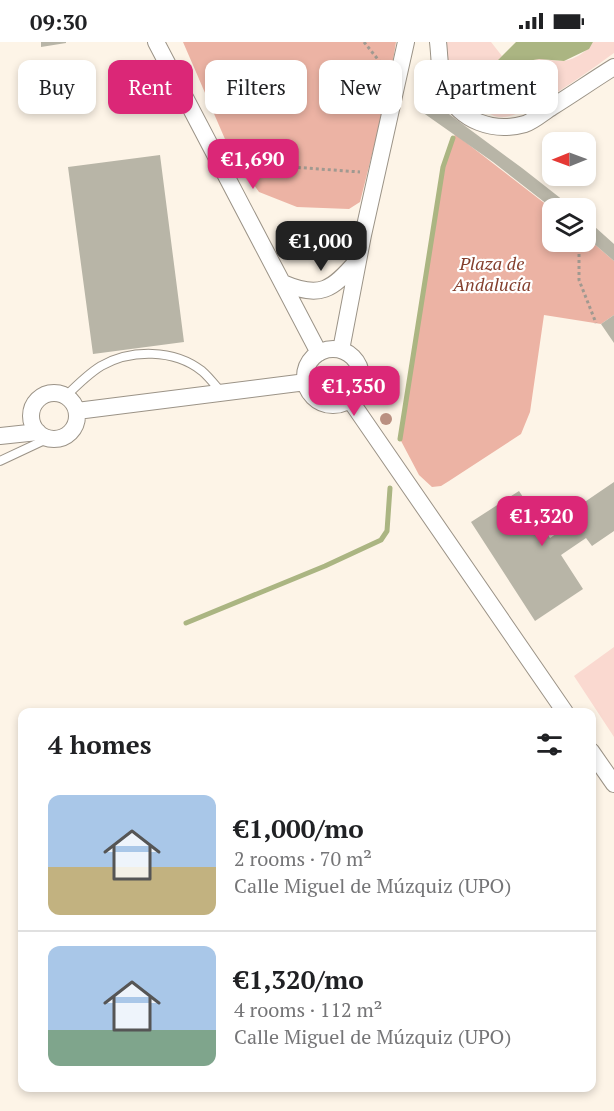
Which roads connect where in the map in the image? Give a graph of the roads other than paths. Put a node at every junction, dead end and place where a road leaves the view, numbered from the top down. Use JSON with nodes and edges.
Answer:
{"nodes":[{"id":1,"x":156,"y":42,"type":"edge"},
{"id":2,"x":406,"y":42,"type":"edge"},
{"id":3,"x":438,"y":42,"type":"edge"},
{"id":4,"x":614,"y":67,"type":"edge"},
{"id":5,"x":358,"y":261,"type":"junction"},
{"id":6,"x":283,"y":283,"type":"junction"},
{"id":7,"x":341,"y":350,"type":"junction"},
{"id":8,"x":319,"y":353,"type":"junction"},
{"id":9,"x":306,"y":382,"type":"junction"},
{"id":10,"x":221,"y":392,"type":"junction"},
{"id":11,"x":66,"y":396,"type":"junction"},
{"id":12,"x":350,"y":400,"type":"junction"},
{"id":13,"x":76,"y":411,"type":"junction"},
{"id":14,"x":44,"y":435,"type":"junction"},
{"id":15,"x":0,"y":436,"type":"edge"},
{"id":16,"x":0,"y":461,"type":"edge"},
{"id":17,"x":562,"y":708,"type":"edge"},
{"id":18,"x":596,"y":758,"type":"edge"},
{"id":19,"x":614,"y":784,"type":"edge"}],
"edges":[{"from":1,"to":6,"type":"street"},
{"from":2,"to":5,"type":"street"},
{"from":3,"to":4,"type":"street"},
{"from":5,"to":6,"type":"street"},
{"from":5,"to":7,"type":"street"},
{"from":6,"to":8,"type":"street"},
{"from":7,"to":8,"type":"street"},
{"from":7,"to":12,"type":"street"},
{"from":8,"to":9,"type":"street"},
{"from":9,"to":10,"type":"street"},
{"from":9,"to":12,"type":"street"},
{"from":10,"to":11,"type":"lane"},
{"from":10,"to":13,"type":"street"},
{"from":11,"to":13,"type":"street"},
{"from":11,"to":14,"type":"street"},
{"from":12,"to":17,"type":"street"},
{"from":13,"to":14,"type":"street"},
{"from":14,"to":15,"type":"street"},
{"from":14,"to":16,"type":"lane"},
{"from":18,"to":19,"type":"street"}]}
